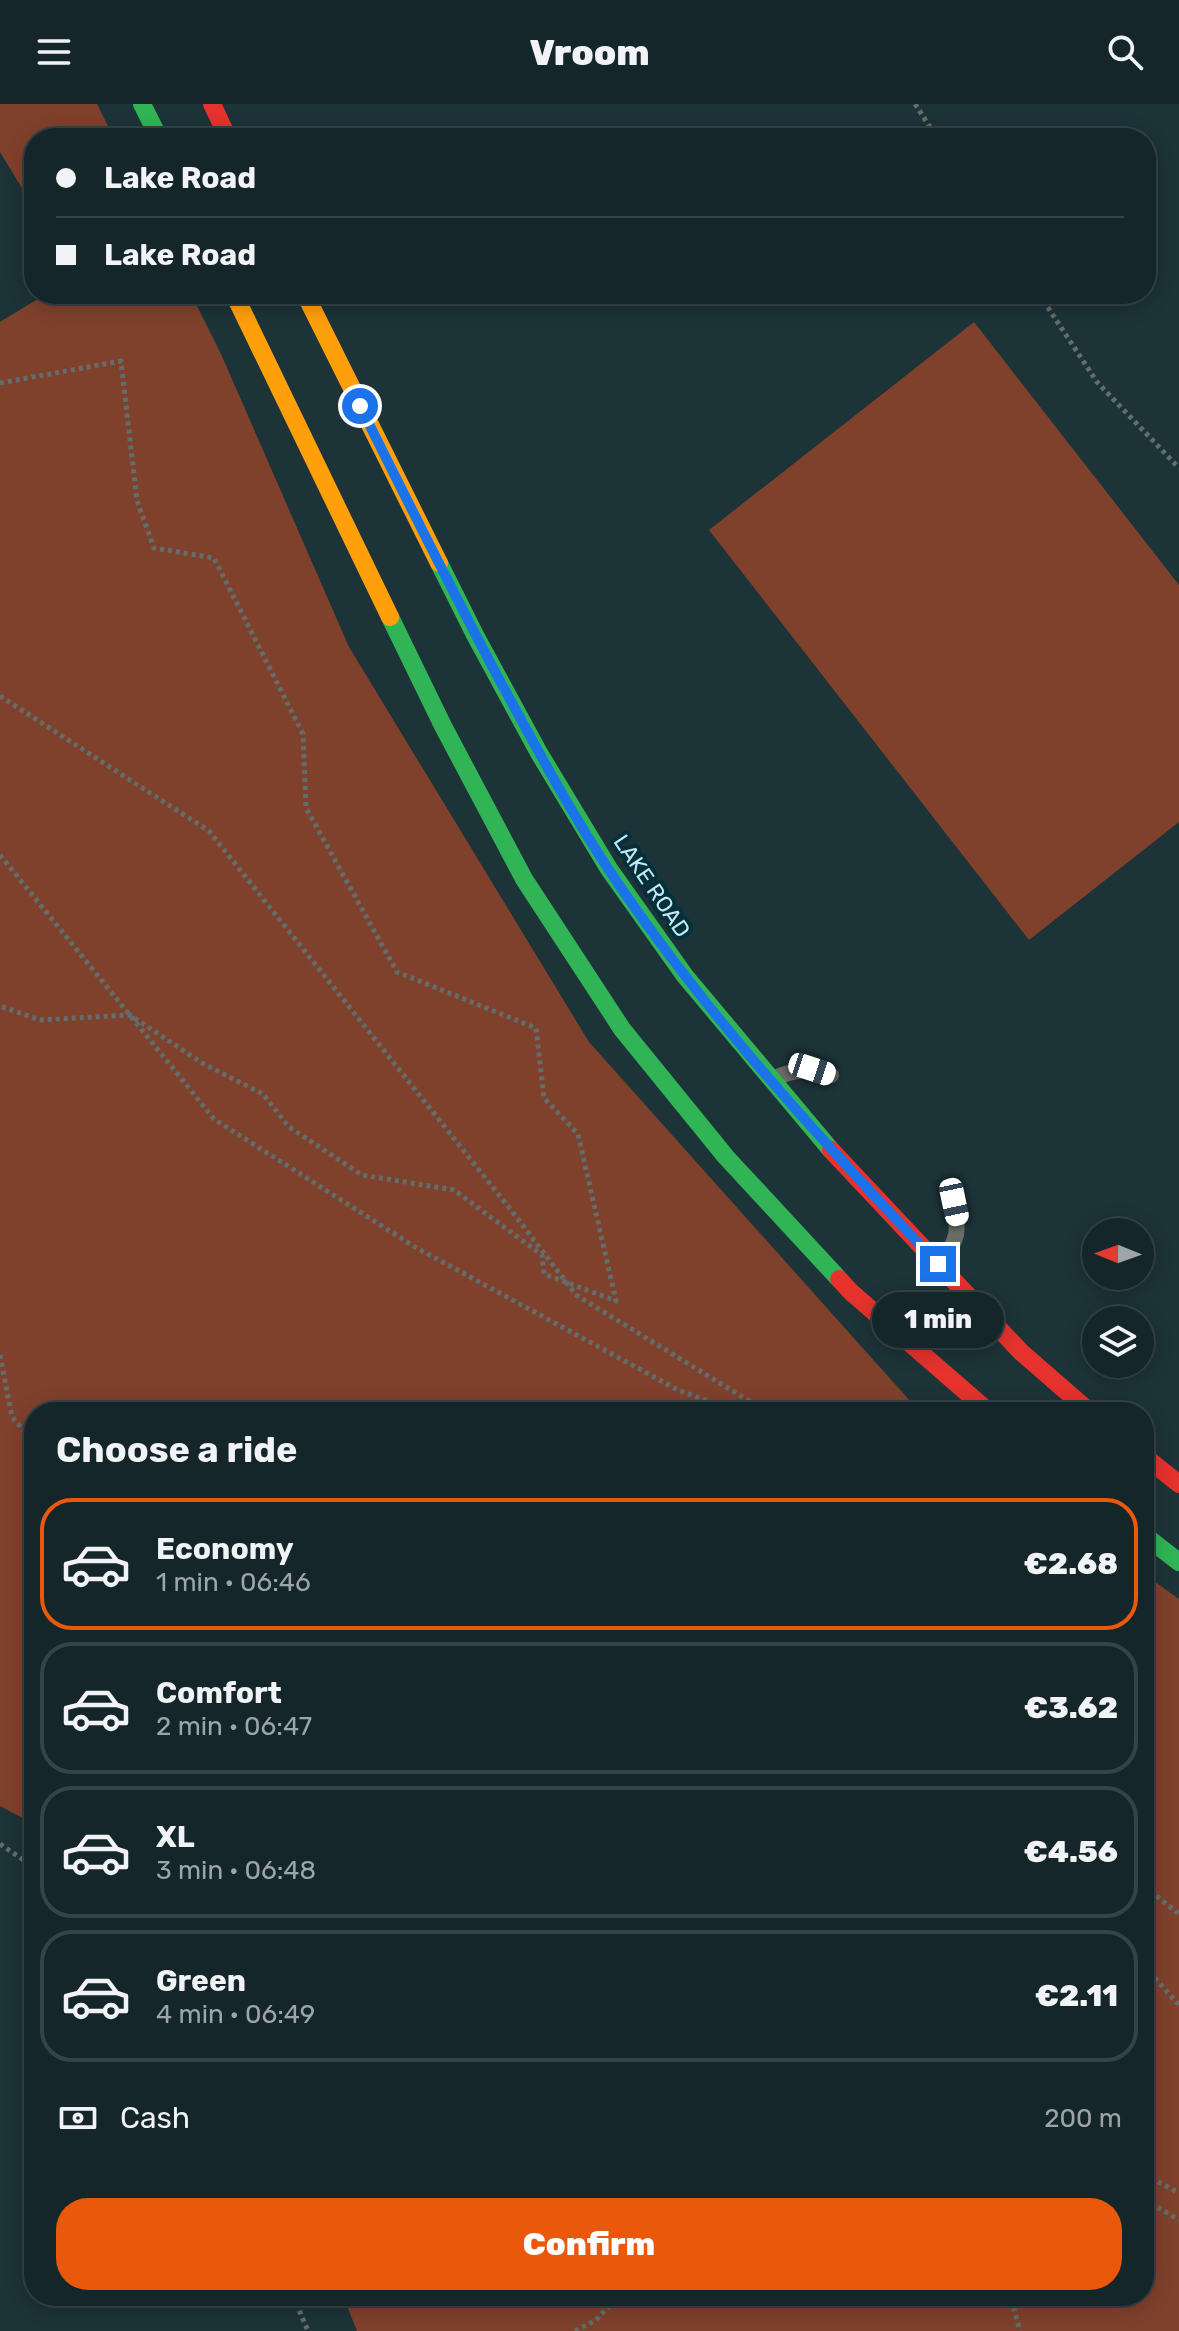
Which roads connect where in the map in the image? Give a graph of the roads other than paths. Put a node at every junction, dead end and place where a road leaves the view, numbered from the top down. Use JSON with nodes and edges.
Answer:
{"nodes":[{"id":1,"x":142,"y":104,"type":"edge"},
{"id":2,"x":212,"y":104,"type":"edge"},
{"id":3,"x":154,"y":128,"type":"edge"},
{"id":4,"x":223,"y":128,"type":"edge"},
{"id":5,"x":239,"y":304,"type":"edge"},
{"id":6,"x":310,"y":304,"type":"edge"},
{"id":7,"x":831,"y":1075,"type":"dead end"},
{"id":8,"x":770,"y":1081,"type":"junction"},
{"id":9,"x":954,"y":1202,"type":"dead end"},
{"id":10,"x":938,"y":1264,"type":"junction"},
{"id":11,"x":978,"y":1402,"type":"edge"},
{"id":12,"x":1078,"y":1402,"type":"edge"},
{"id":13,"x":1154,"y":1464,"type":"edge"},
{"id":14,"x":1179,"y":1484,"type":"edge"},
{"id":15,"x":1154,"y":1543,"type":"edge"},
{"id":16,"x":1179,"y":1562,"type":"edge"}],
"edges":[{"from":1,"to":3,"type":"highway"},
{"from":2,"to":4,"type":"highway"},
{"from":5,"to":11,"type":"highway"},
{"from":6,"to":8,"type":"highway","name":"LAKE ROAD"},
{"from":7,"to":8,"type":"lane"},
{"from":8,"to":10,"type":"highway","name":"LAKE ROAD"},
{"from":9,"to":10,"type":"lane"},
{"from":10,"to":12,"type":"highway","name":"LAKE ROAD"},
{"from":13,"to":14,"type":"highway"},
{"from":15,"to":16,"type":"highway"}]}
